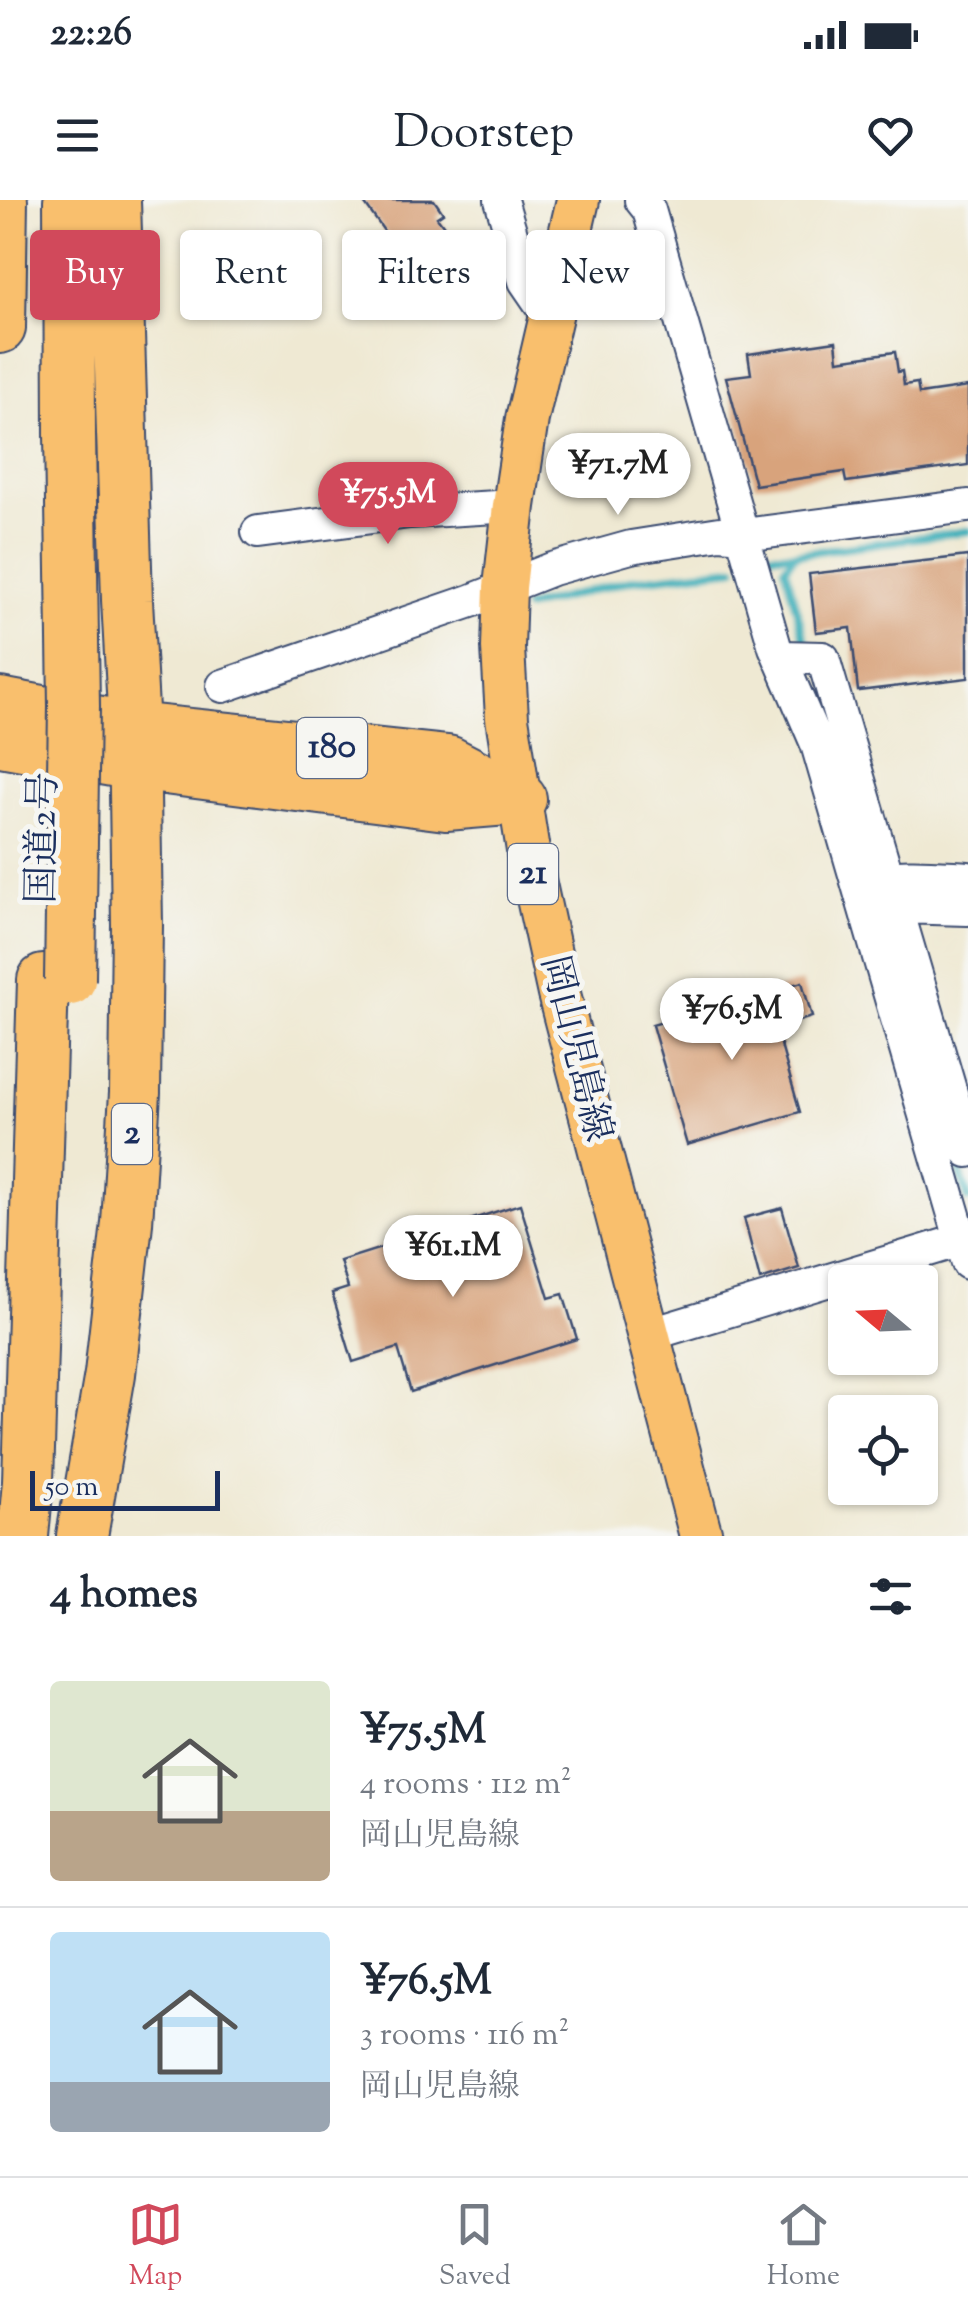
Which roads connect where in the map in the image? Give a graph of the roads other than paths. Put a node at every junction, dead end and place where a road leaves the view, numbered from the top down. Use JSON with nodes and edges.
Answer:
{"nodes":[{"id":1,"x":68,"y":200,"type":"edge"},
{"id":2,"x":116,"y":200,"type":"edge"},
{"id":3,"x":501,"y":200,"type":"edge"},
{"id":4,"x":578,"y":200,"type":"edge"},
{"id":5,"x":640,"y":200,"type":"edge"},
{"id":6,"x":11,"y":207,"type":"edge"},
{"id":7,"x":570,"y":230,"type":"edge"},
{"id":8,"x":526,"y":283,"type":"edge"},
{"id":9,"x":548,"y":320,"type":"edge"},
{"id":10,"x":0,"y":328,"type":"edge"},
{"id":11,"x":58,"y":434,"type":"junction"},
{"id":12,"x":514,"y":506,"type":"junction"},
{"id":13,"x":968,"y":506,"type":"edge"},
{"id":14,"x":258,"y":532,"type":"dead end"},
{"id":15,"x":744,"y":535,"type":"junction"},
{"id":16,"x":505,"y":586,"type":"junction"},
{"id":17,"x":223,"y":686,"type":"dead end"},
{"id":18,"x":0,"y":703,"type":"edge"},
{"id":19,"x":0,"y":741,"type":"edge"},
{"id":20,"x":134,"y":746,"type":"junction"},
{"id":21,"x":521,"y":799,"type":"junction"},
{"id":22,"x":968,"y":878,"type":"edge"},
{"id":23,"x":876,"y":885,"type":"junction"},
{"id":24,"x":968,"y":910,"type":"edge"},
{"id":25,"x":56,"y":980,"type":"junction"},
{"id":26,"x":936,"y":1070,"type":"edge"},
{"id":27,"x":965,"y":1141,"type":"edge"},
{"id":28,"x":966,"y":1247,"type":"edge"},
{"id":29,"x":648,"y":1335,"type":"junction"},
{"id":30,"x":23,"y":1536,"type":"edge"},
{"id":31,"x":54,"y":1536,"type":"edge"},
{"id":32,"x":82,"y":1536,"type":"edge"},
{"id":33,"x":701,"y":1536,"type":"edge"}],
"edges":[{"from":1,"to":11,"type":"highway","name":"国道2号","number":"2"},
{"from":2,"to":20,"type":"highway","number":"2"},
{"from":3,"to":8,"type":"street"},
{"from":4,"to":7,"type":"main road","name":"岡山児島線","number":"21"},
{"from":5,"to":15,"type":"street"},
{"from":6,"to":10,"type":"highway","number":"2"},
{"from":6,"to":11,"type":"highway","name":"国道2号","number":"2"},
{"from":9,"to":12,"type":"main road","name":"岡山児島線","number":"21"},
{"from":11,"to":25,"type":"highway","name":"国道2号","number":"2","bridge":true},
{"from":12,"to":14,"type":"street"},
{"from":12,"to":16,"type":"main road","name":"岡山児島線","number":"21"},
{"from":13,"to":15,"type":"street"},
{"from":15,"to":16,"type":"street"},
{"from":15,"to":23,"type":"street"},
{"from":16,"to":17,"type":"street"},
{"from":16,"to":21,"type":"main road","name":"岡山児島線","number":"21"},
{"from":18,"to":20,"type":"highway","number":"180"},
{"from":19,"to":20,"type":"highway","number":"180"},
{"from":20,"to":21,"type":"highway","number":"180"},
{"from":20,"to":32,"type":"highway","number":"2"},
{"from":21,"to":29,"type":"main road","name":"岡山児島線","number":"21"},
{"from":22,"to":23,"type":"street"},
{"from":23,"to":24,"type":"street"},
{"from":23,"to":26,"type":"street"},
{"from":23,"to":26,"type":"street"},
{"from":25,"to":30,"type":"highway","name":"国道2号","number":"2"},
{"from":25,"to":31,"type":"highway","name":"国道2号","number":"2"},
{"from":26,"to":27,"type":"street"},
{"from":26,"to":28,"type":"street"},
{"from":28,"to":29,"type":"street"},
{"from":29,"to":33,"type":"main road","name":"岡山児島線","number":"21"}]}
